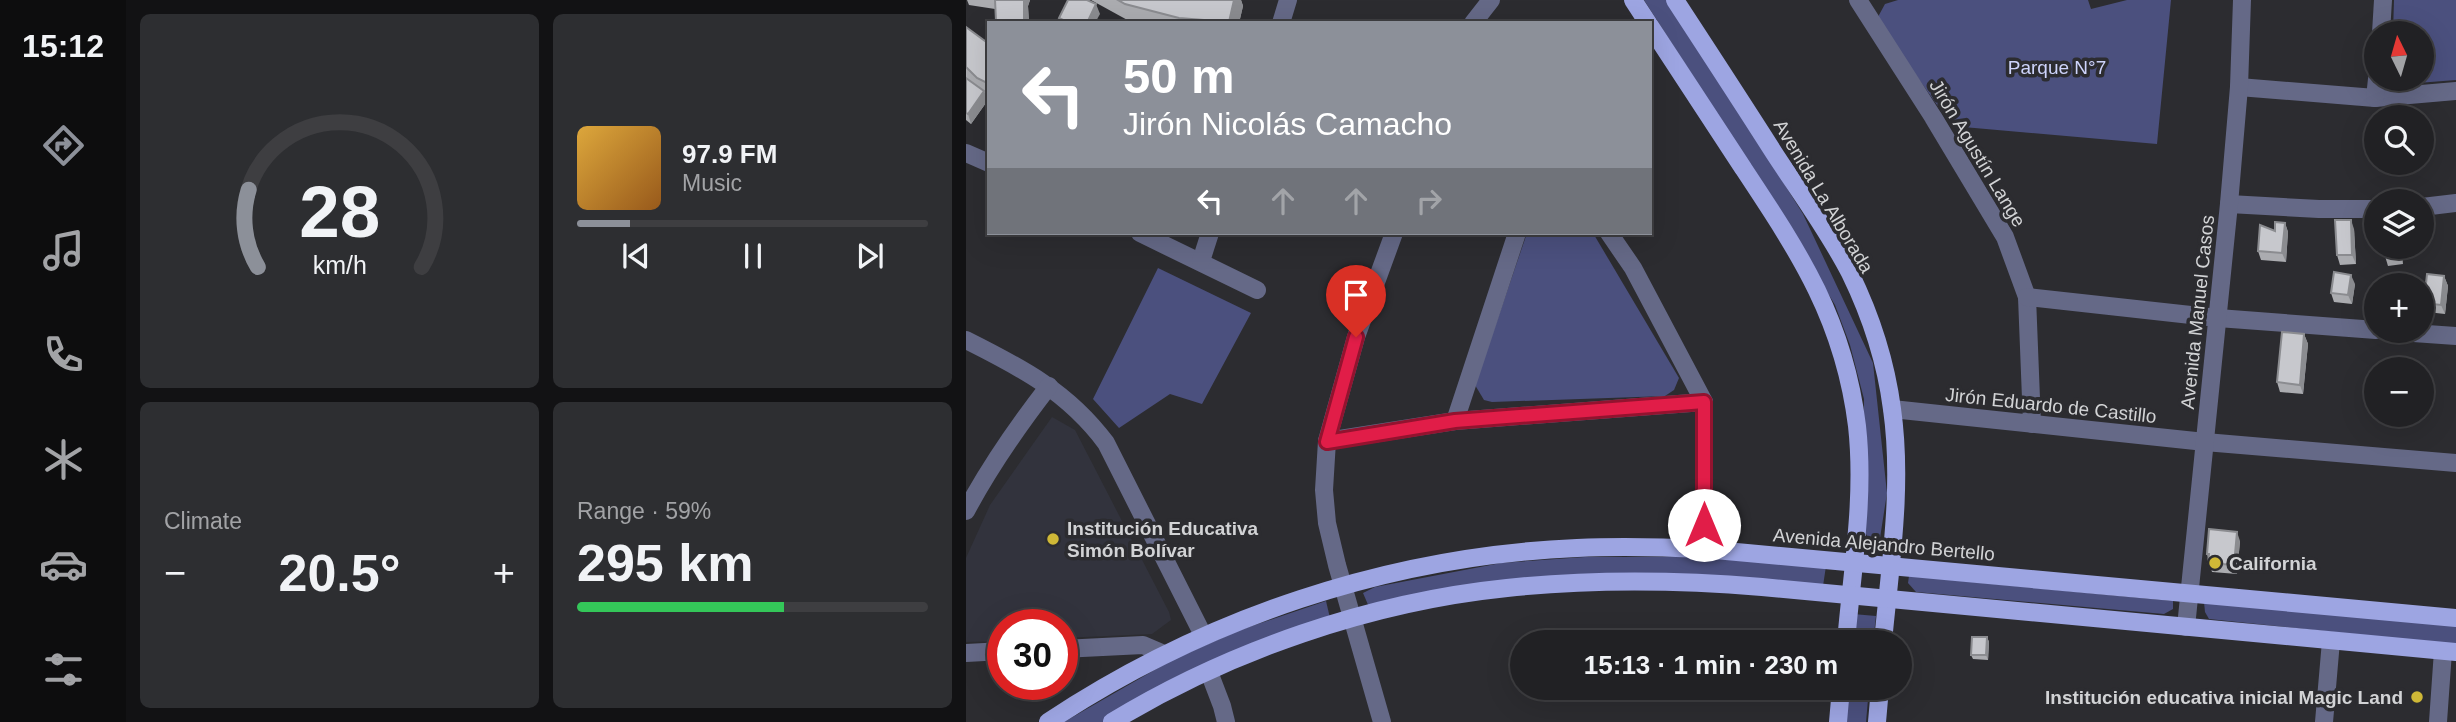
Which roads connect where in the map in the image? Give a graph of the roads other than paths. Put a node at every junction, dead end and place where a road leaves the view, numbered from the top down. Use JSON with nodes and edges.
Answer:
{"nodes":[{"id":1,"x":1288,"y":0,"type":"edge"},
{"id":2,"x":1491,"y":0,"type":"edge"},
{"id":3,"x":1633,"y":0,"type":"edge"},
{"id":4,"x":1675,"y":0,"type":"edge"},
{"id":5,"x":2242,"y":0,"type":"edge"},
{"id":6,"x":2383,"y":0,"type":"edge"},
{"id":7,"x":1862,"y":1,"type":"edge"},
{"id":8,"x":1282,"y":21,"type":"edge"},
{"id":9,"x":1475,"y":21,"type":"edge"},
{"id":10,"x":1647,"y":21,"type":"edge"},
{"id":11,"x":2382,"y":21,"type":"edge"},
{"id":12,"x":1652,"y":29,"type":"edge"},
{"id":13,"x":2239,"y":86,"type":"junction"},
{"id":14,"x":2376,"y":91,"type":"edge"},
{"id":15,"x":2456,"y":91,"type":"edge"},
{"id":16,"x":2375,"y":98,"type":"junction"},
{"id":17,"x":966,"y":153,"type":"edge"},
{"id":18,"x":987,"y":162,"type":"edge"},
{"id":19,"x":2456,"y":203,"type":"edge"},
{"id":20,"x":2229,"y":204,"type":"junction"},
{"id":21,"x":2434,"y":206,"type":"edge"},
{"id":22,"x":2364,"y":209,"type":"edge"},
{"id":23,"x":1143,"y":235,"type":"edge"},
{"id":24,"x":1209,"y":235,"type":"edge"},
{"id":25,"x":1393,"y":235,"type":"edge"},
{"id":26,"x":1516,"y":235,"type":"edge"},
{"id":27,"x":1610,"y":235,"type":"edge"},
{"id":28,"x":1201,"y":261,"type":"junction"},
{"id":29,"x":1257,"y":290,"type":"dead end"},
{"id":30,"x":2027,"y":296,"type":"junction"},
{"id":31,"x":2218,"y":318,"type":"junction"},
{"id":32,"x":2364,"y":329,"type":"edge"},
{"id":33,"x":2434,"y":334,"type":"edge"},
{"id":34,"x":2456,"y":336,"type":"edge"},
{"id":35,"x":966,"y":340,"type":"edge"},
{"id":36,"x":1049,"y":386,"type":"junction"},
{"id":37,"x":1704,"y":402,"type":"junction"},
{"id":38,"x":1892,"y":409,"type":"junction"},
{"id":39,"x":1455,"y":421,"type":"junction"},
{"id":40,"x":2032,"y":424,"type":"junction"},
{"id":41,"x":1327,"y":442,"type":"junction"},
{"id":42,"x":2205,"y":442,"type":"junction"},
{"id":43,"x":2456,"y":463,"type":"edge"},
{"id":44,"x":966,"y":511,"type":"edge"},
{"id":45,"x":1704,"y":549,"type":"junction"},
{"id":46,"x":1853,"y":562,"type":"junction"},
{"id":47,"x":1890,"y":565,"type":"junction"},
{"id":48,"x":1343,"y":586,"type":"junction"},
{"id":49,"x":2190,"y":593,"type":"junction"},
{"id":50,"x":1850,"y":596,"type":"junction"},
{"id":51,"x":1887,"y":600,"type":"junction"},
{"id":52,"x":2456,"y":618,"type":"edge"},
{"id":53,"x":1353,"y":619,"type":"junction"},
{"id":54,"x":2186,"y":627,"type":"junction"},
{"id":55,"x":1847,"y":630,"type":"edge"},
{"id":56,"x":1885,"y":630,"type":"edge"},
{"id":57,"x":1203,"y":635,"type":"junction"},
{"id":58,"x":2331,"y":641,"type":"junction"},
{"id":59,"x":1078,"y":648,"type":"edge"},
{"id":60,"x":987,"y":652,"type":"edge"},
{"id":61,"x":2449,"y":652,"type":"edge"},
{"id":62,"x":966,"y":653,"type":"edge"},
{"id":63,"x":1164,"y":654,"type":"junction"},
{"id":64,"x":1209,"y":672,"type":"junction"},
{"id":65,"x":1840,"y":700,"type":"edge"},
{"id":66,"x":1879,"y":700,"type":"edge"},
{"id":67,"x":1048,"y":722,"type":"edge"},
{"id":68,"x":1112,"y":722,"type":"edge"},
{"id":69,"x":1226,"y":722,"type":"edge"},
{"id":70,"x":1382,"y":722,"type":"edge"},
{"id":71,"x":1838,"y":722,"type":"edge"},
{"id":72,"x":1877,"y":722,"type":"edge"},
{"id":73,"x":2324,"y":722,"type":"edge"},
{"id":74,"x":2438,"y":722,"type":"edge"}],
"edges":[{"from":1,"to":8,"type":"street"},
{"from":2,"to":9,"type":"street"},
{"from":3,"to":10,"type":"main road"},
{"from":4,"to":38,"type":"main road","name":"Avenida La Alborada"},
{"from":5,"to":13,"type":"street","name":"Avenida Manuel Casos"},
{"from":6,"to":11,"type":"street"},
{"from":7,"to":30,"type":"street","name":"Jirón Agustín Lange"},
{"from":12,"to":46,"type":"main road"},
{"from":13,"to":16,"type":"street"},
{"from":13,"to":20,"type":"street","name":"Avenida Manuel Casos"},
{"from":14,"to":16,"type":"street"},
{"from":15,"to":16,"type":"street"},
{"from":17,"to":18,"type":"street"},
{"from":19,"to":21,"type":"street"},
{"from":20,"to":22,"type":"street"},
{"from":20,"to":31,"type":"street","name":"Avenida Manuel Casos"},
{"from":23,"to":28,"type":"street"},
{"from":24,"to":28,"type":"street"},
{"from":25,"to":41,"type":"street"},
{"from":26,"to":39,"type":"street"},
{"from":27,"to":37,"type":"street"},
{"from":28,"to":29,"type":"street"},
{"from":30,"to":31,"type":"street"},
{"from":30,"to":40,"type":"street","name":"Jirón Agustín Lange"},
{"from":31,"to":32,"type":"street"},
{"from":31,"to":42,"type":"street","name":"Avenida Manuel Casos"},
{"from":33,"to":34,"type":"street"},
{"from":35,"to":36,"type":"street"},
{"from":36,"to":44,"type":"street"},
{"from":36,"to":57,"type":"street"},
{"from":37,"to":39,"type":"street"},
{"from":37,"to":45,"type":"street"},
{"from":38,"to":40,"type":"street","name":"Jirón Eduardo de Castillo"},
{"from":38,"to":47,"type":"main road","name":"Avenida La Alborada"},
{"from":39,"to":41,"type":"street"},
{"from":40,"to":42,"type":"street","name":"Jirón Eduardo de Castillo"},
{"from":41,"to":48,"type":"street"},
{"from":42,"to":43,"type":"street","name":"Jirón Eduardo de Castillo"},
{"from":42,"to":49,"type":"street","name":"Avenida Manuel Casos"},
{"from":45,"to":46,"type":"main road","name":"Avenida Alejandro Bertello"},
{"from":45,"to":48,"type":"main road","name":"Avenida Alejandro Bertello"},
{"from":46,"to":47,"type":"main road","name":"Avenida Alejandro Bertello"},
{"from":46,"to":50,"type":"main road"},
{"from":47,"to":49,"type":"main road","name":"Avenida Alejandro Bertello"},
{"from":47,"to":51,"type":"main road","name":"Avenida La Alborada"},
{"from":48,"to":53,"type":"street"},
{"from":48,"to":57,"type":"main road","name":"Avenida Alejandro Bertello"},
{"from":49,"to":52,"type":"main road","name":"Avenida Alejandro Bertello"},
{"from":49,"to":54,"type":"street","name":"Avenida Manuel Casos"},
{"from":50,"to":51,"type":"main road"},
{"from":50,"to":53,"type":"main road"},
{"from":50,"to":55,"type":"main road"},
{"from":51,"to":54,"type":"main road"},
{"from":51,"to":56,"type":"main road","name":"Avenida La Alborada"},
{"from":53,"to":64,"type":"main road"},
{"from":53,"to":70,"type":"street"},
{"from":54,"to":58,"type":"main road"},
{"from":57,"to":63,"type":"main road","name":"Avenida Alejandro Bertello"},
{"from":58,"to":61,"type":"main road"},
{"from":58,"to":73,"type":"street"},
{"from":59,"to":63,"type":"street"},
{"from":60,"to":62,"type":"street"},
{"from":61,"to":74,"type":"street"},
{"from":63,"to":67,"type":"main road","name":"Avenida Alejandro Bertello"},
{"from":64,"to":68,"type":"main road"},
{"from":64,"to":69,"type":"street"},
{"from":65,"to":71,"type":"main road"},
{"from":66,"to":72,"type":"main road"}]}
